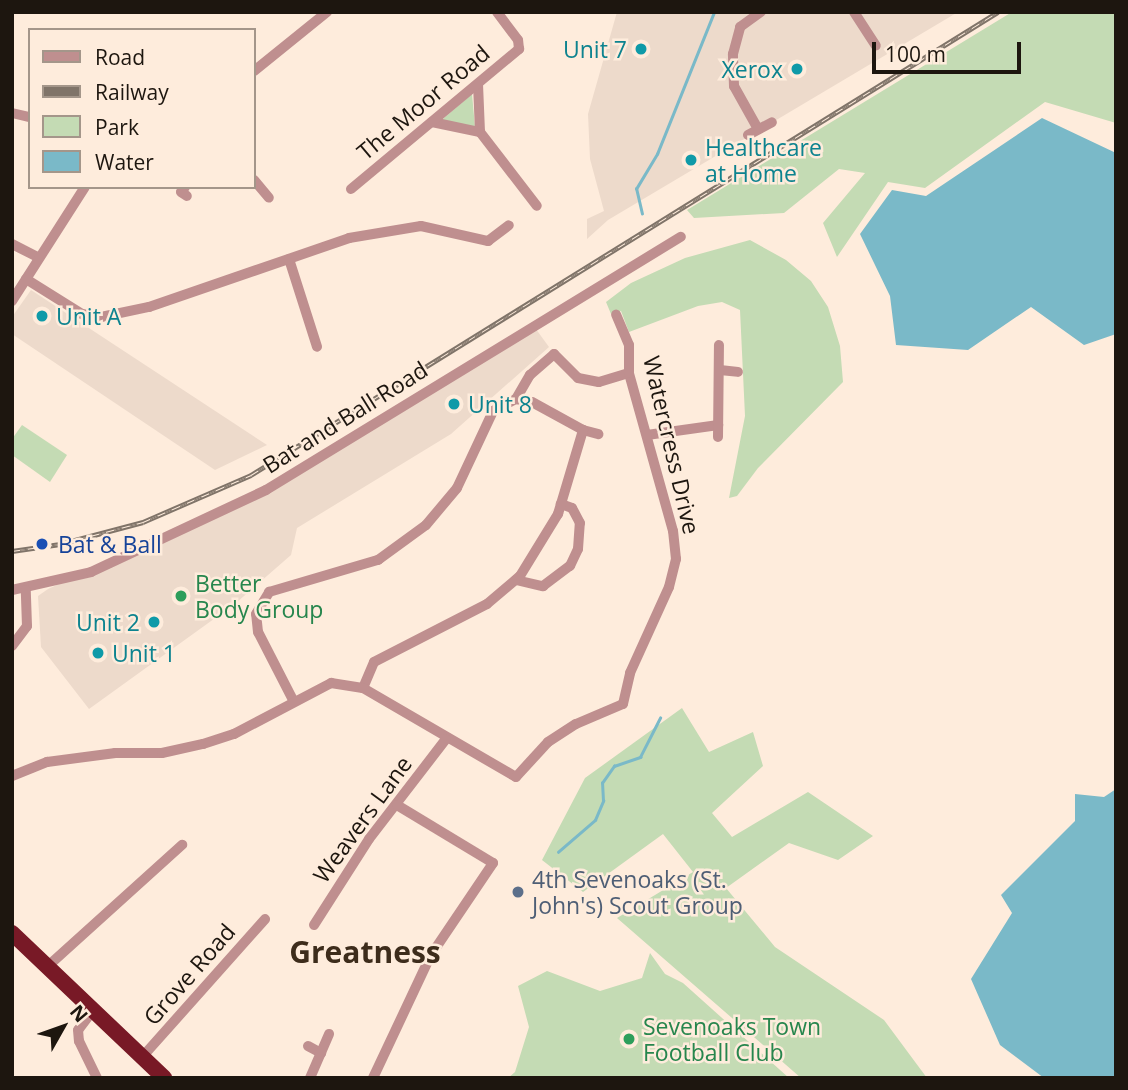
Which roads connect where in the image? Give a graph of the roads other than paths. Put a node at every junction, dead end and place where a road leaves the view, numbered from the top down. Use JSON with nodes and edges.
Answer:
{"nodes":[{"id":1,"x":327,"y":12,"type":"edge"},
{"id":2,"x":497,"y":12,"type":"edge"},
{"id":3,"x":761,"y":12,"type":"edge"},
{"id":4,"x":854,"y":12,"type":"edge"},
{"id":5,"x":876,"y":46,"type":"dead end"},
{"id":6,"x":256,"y":69,"type":"edge"},
{"id":7,"x":478,"y":84,"type":"junction"},
{"id":8,"x":432,"y":122,"type":"junction"},
{"id":9,"x":772,"y":122,"type":"dead end"},
{"id":10,"x":480,"y":132,"type":"junction"},
{"id":11,"x":256,"y":182,"type":"edge"},
{"id":12,"x":84,"y":189,"type":"edge"},
{"id":13,"x":351,"y":189,"type":"dead end"},
{"id":14,"x":269,"y":198,"type":"dead end"},
{"id":15,"x":537,"y":206,"type":"dead end"},
{"id":16,"x":509,"y":225,"type":"dead end"},
{"id":17,"x":681,"y":237,"type":"dead end"},
{"id":18,"x":12,"y":244,"type":"edge"},
{"id":19,"x":38,"y":257,"type":"junction"},
{"id":20,"x":289,"y":259,"type":"junction"},
{"id":21,"x":26,"y":279,"type":"junction"},
{"id":22,"x":12,"y":301,"type":"edge"},
{"id":23,"x":616,"y":315,"type":"dead end"},
{"id":24,"x":719,"y":345,"type":"dead end"},
{"id":25,"x":317,"y":347,"type":"dead end"},
{"id":26,"x":720,"y":370,"type":"junction"},
{"id":27,"x":738,"y":372,"type":"dead end"},
{"id":28,"x":629,"y":373,"type":"junction"},
{"id":29,"x":516,"y":399,"type":"junction"},
{"id":30,"x":718,"y":425,"type":"junction"},
{"id":31,"x":583,"y":430,"type":"junction"},
{"id":32,"x":598,"y":434,"type":"dead end"},
{"id":33,"x":647,"y":435,"type":"junction"},
{"id":34,"x":718,"y":437,"type":"dead end"},
{"id":35,"x":561,"y":504,"type":"junction"},
{"id":36,"x":516,"y":580,"type":"junction"},
{"id":37,"x":12,"y":590,"type":"edge"},
{"id":38,"x":26,"y":590,"type":"junction"},
{"id":39,"x":12,"y":646,"type":"edge"},
{"id":40,"x":363,"y":688,"type":"junction"},
{"id":41,"x":293,"y":701,"type":"junction"},
{"id":42,"x":446,"y":738,"type":"junction"},
{"id":43,"x":12,"y":776,"type":"edge"},
{"id":44,"x":397,"y":805,"type":"junction"},
{"id":45,"x":182,"y":845,"type":"dead end"},
{"id":46,"x":265,"y":919,"type":"dead end"},
{"id":47,"x":314,"y":925,"type":"dead end"},
{"id":48,"x":12,"y":933,"type":"edge"},
{"id":49,"x":48,"y":966,"type":"junction"},
{"id":50,"x":94,"y":1009,"type":"junction"},
{"id":51,"x":329,"y":1034,"type":"dead end"},
{"id":52,"x":308,"y":1046,"type":"dead end"},
{"id":53,"x":321,"y":1053,"type":"junction"},
{"id":54,"x":144,"y":1055,"type":"junction"},
{"id":55,"x":97,"y":1078,"type":"edge"},
{"id":56,"x":164,"y":1078,"type":"edge"},
{"id":57,"x":310,"y":1078,"type":"edge"},
{"id":58,"x":373,"y":1078,"type":"edge"}],
"edges":[{"from":1,"to":6,"type":"street"},
{"from":2,"to":7,"type":"street","name":"The Moor Road"},
{"from":3,"to":9,"type":"street"},
{"from":4,"to":5,"type":"street"},
{"from":7,"to":8,"type":"street","name":"The Moor Road"},
{"from":7,"to":10,"type":"street"},
{"from":8,"to":10,"type":"street"},
{"from":8,"to":13,"type":"street","name":"The Moor Road"},
{"from":10,"to":15,"type":"street"},
{"from":11,"to":14,"type":"street"},
{"from":12,"to":19,"type":"street"},
{"from":16,"to":20,"type":"street"},
{"from":17,"to":38,"type":"street","name":"Bat and Ball Road"},
{"from":18,"to":19,"type":"street"},
{"from":19,"to":21,"type":"street"},
{"from":20,"to":21,"type":"street"},
{"from":20,"to":25,"type":"street"},
{"from":21,"to":22,"type":"street"},
{"from":23,"to":28,"type":"street","name":"Watercress Drive"},
{"from":24,"to":26,"type":"street"},
{"from":26,"to":27,"type":"street"},
{"from":26,"to":30,"type":"street"},
{"from":28,"to":29,"type":"street"},
{"from":28,"to":33,"type":"street","name":"Watercress Drive"},
{"from":29,"to":31,"type":"street"},
{"from":29,"to":41,"type":"street"},
{"from":30,"to":33,"type":"street"},
{"from":30,"to":34,"type":"street"},
{"from":31,"to":32,"type":"street"},
{"from":31,"to":35,"type":"street"},
{"from":33,"to":42,"type":"street","name":"Watercress Drive"},
{"from":35,"to":36,"type":"street"},
{"from":35,"to":36,"type":"street"},
{"from":36,"to":40,"type":"street"},
{"from":37,"to":38,"type":"street","name":"Bat and Ball Road"},
{"from":38,"to":39,"type":"street"},
{"from":40,"to":41,"type":"street"},
{"from":40,"to":42,"type":"street"},
{"from":41,"to":43,"type":"street"},
{"from":42,"to":44,"type":"street","name":"Weavers Lane"},
{"from":44,"to":47,"type":"street","name":"Weavers Lane"},
{"from":44,"to":58,"type":"street"},
{"from":45,"to":49,"type":"street"},
{"from":46,"to":54,"type":"street","name":"Grove Road"},
{"from":48,"to":49,"type":"highway"},
{"from":49,"to":50,"type":"highway"},
{"from":50,"to":54,"type":"highway"},
{"from":50,"to":55,"type":"street"},
{"from":51,"to":53,"type":"street"},
{"from":52,"to":53,"type":"street"},
{"from":53,"to":57,"type":"street"},
{"from":54,"to":56,"type":"highway"}]}
